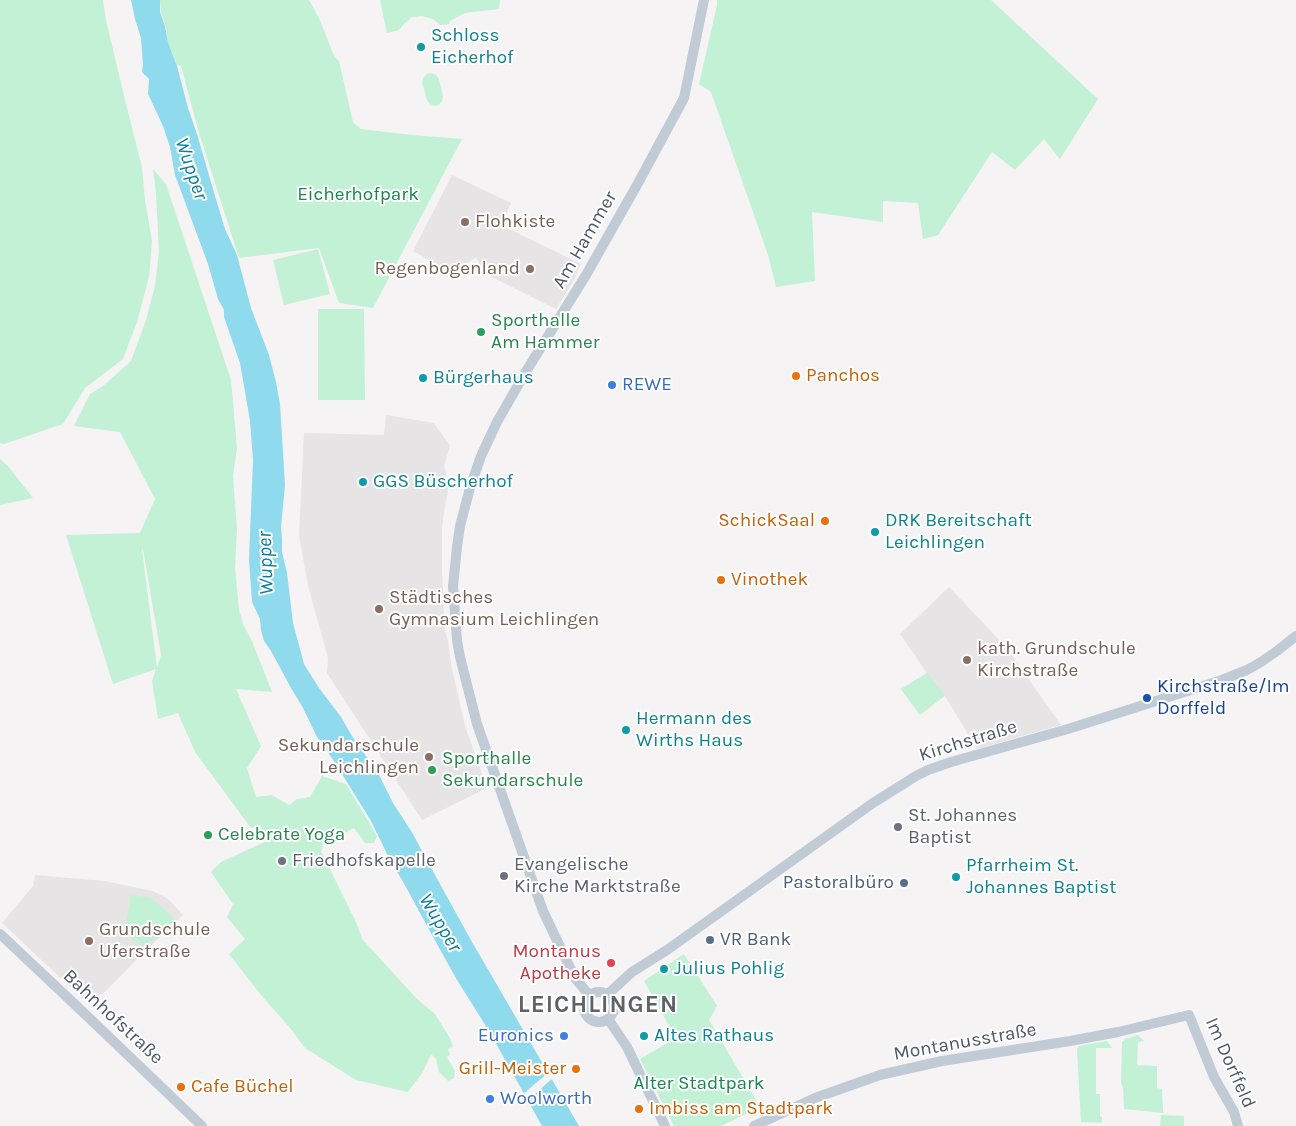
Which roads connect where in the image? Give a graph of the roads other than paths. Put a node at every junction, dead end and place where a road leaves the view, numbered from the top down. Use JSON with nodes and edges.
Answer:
{"nodes":[{"id":1,"x":704,"y":0,"type":"edge"},
{"id":2,"x":1296,"y":636,"type":"edge"},
{"id":3,"x":0,"y":934,"type":"edge"},
{"id":4,"x":608,"y":994,"type":"junction"},
{"id":5,"x":588,"y":995,"type":"junction"},
{"id":6,"x":1189,"y":1015,"type":"joint"},
{"id":7,"x":608,"y":1019,"type":"junction"},
{"id":8,"x":202,"y":1126,"type":"edge"},
{"id":9,"x":665,"y":1126,"type":"edge"},
{"id":10,"x":754,"y":1126,"type":"edge"},
{"id":11,"x":1238,"y":1126,"type":"edge"}],
"edges":[{"from":1,"to":5,"type":"main road","name":"Am Hammer"},
{"from":2,"to":4,"type":"main road","name":"Kirchstraße"},
{"from":3,"to":8,"type":"main road","name":"Bahnhofstraße"},
{"from":4,"to":5,"type":"main road"},
{"from":4,"to":7,"type":"main road"},
{"from":5,"to":7,"type":"main road"},
{"from":6,"to":10,"type":"main road","name":"Montanusstraße"},
{"from":6,"to":11,"type":"main road","name":"Im Dorffeld"},
{"from":7,"to":9,"type":"main road"}]}
